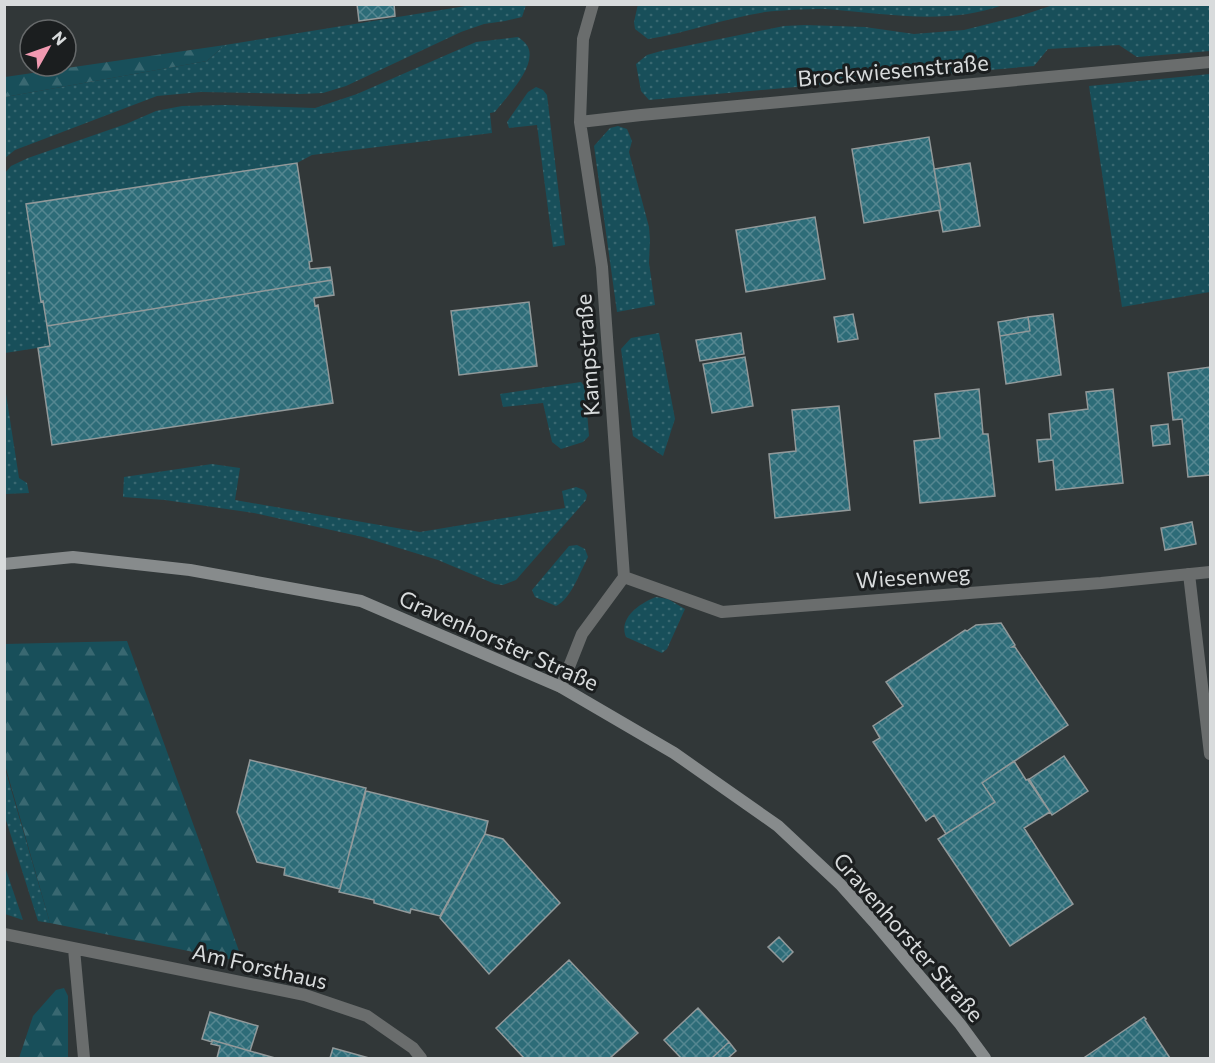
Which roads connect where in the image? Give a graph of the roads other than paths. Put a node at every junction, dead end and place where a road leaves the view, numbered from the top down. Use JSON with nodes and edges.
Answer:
{"nodes":[{"id":1,"x":593,"y":4,"type":"edge"},
{"id":2,"x":1210,"y":62,"type":"edge"},
{"id":3,"x":580,"y":122,"type":"junction"},
{"id":4,"x":4,"y":564,"type":"edge"},
{"id":5,"x":1210,"y":572,"type":"edge"},
{"id":6,"x":1190,"y":574,"type":"junction"},
{"id":7,"x":624,"y":577,"type":"junction"},
{"id":8,"x":561,"y":687,"type":"junction"},
{"id":9,"x":1210,"y":754,"type":"edge"},
{"id":10,"x":4,"y":934,"type":"edge"},
{"id":11,"x":74,"y":949,"type":"junction"},
{"id":12,"x":84,"y":1059,"type":"edge"},
{"id":13,"x":421,"y":1059,"type":"edge"},
{"id":14,"x":985,"y":1059,"type":"edge"}],
"edges":[{"from":1,"to":3,"type":"street","name":"Kampstraße"},
{"from":2,"to":3,"type":"street","name":"Brockwiesenstraße"},
{"from":3,"to":7,"type":"street","name":"Kampstraße"},
{"from":4,"to":8,"type":"main road","name":"Gravenhorster Straße"},
{"from":5,"to":6,"type":"street","name":"Wiesenweg"},
{"from":6,"to":7,"type":"street","name":"Wiesenweg"},
{"from":6,"to":9,"type":"street"},
{"from":7,"to":8,"type":"street"},
{"from":8,"to":14,"type":"main road","name":"Gravenhorster Straße"},
{"from":10,"to":11,"type":"street","name":"Am Forsthaus"},
{"from":11,"to":12,"type":"street"},
{"from":11,"to":13,"type":"street","name":"Am Forsthaus"}]}
